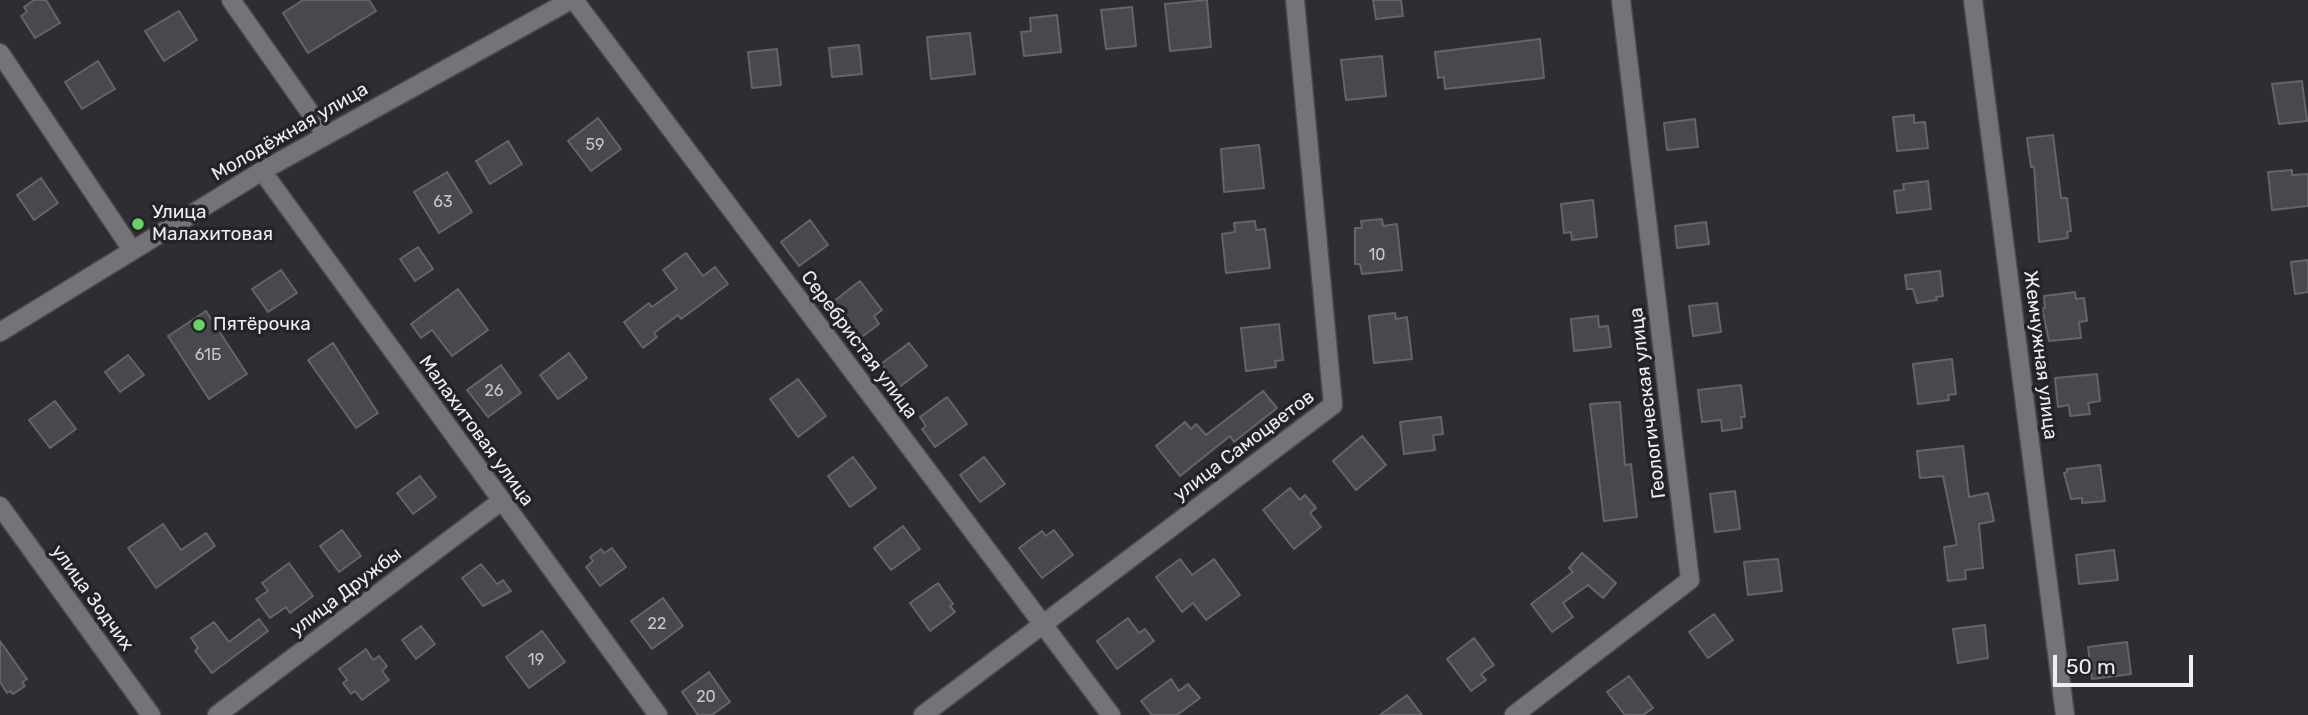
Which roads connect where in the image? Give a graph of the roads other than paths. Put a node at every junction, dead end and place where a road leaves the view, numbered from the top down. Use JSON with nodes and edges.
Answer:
{"nodes":[{"id":1,"x":231,"y":0,"type":"edge"},
{"id":2,"x":572,"y":0,"type":"edge"},
{"id":3,"x":1295,"y":0,"type":"edge"},
{"id":4,"x":1621,"y":0,"type":"edge"},
{"id":5,"x":1973,"y":0,"type":"edge"},
{"id":6,"x":0,"y":53,"type":"edge"},
{"id":7,"x":326,"y":135,"type":"junction"},
{"id":8,"x":262,"y":171,"type":"junction"},
{"id":9,"x":132,"y":250,"type":"junction"},
{"id":10,"x":0,"y":332,"type":"edge"},
{"id":11,"x":500,"y":502,"type":"junction"},
{"id":12,"x":0,"y":506,"type":"edge"},
{"id":13,"x":1042,"y":624,"type":"junction"},
{"id":14,"x":151,"y":715,"type":"edge"},
{"id":15,"x":217,"y":715,"type":"edge"},
{"id":16,"x":658,"y":715,"type":"edge"},
{"id":17,"x":923,"y":715,"type":"edge"},
{"id":18,"x":1111,"y":715,"type":"edge"},
{"id":19,"x":1514,"y":715,"type":"edge"},
{"id":20,"x":2065,"y":715,"type":"edge"}],
"edges":[{"from":1,"to":7,"type":"street"},
{"from":2,"to":7,"type":"street","name":"Молодёжная улица"},
{"from":2,"to":13,"type":"street","name":"Серебристая улица"},
{"from":3,"to":13,"type":"street","name":"улица Самоцветов"},
{"from":4,"to":19,"type":"street","name":"Геологическая улица"},
{"from":5,"to":20,"type":"street","name":"Жемчужная улица"},
{"from":6,"to":9,"type":"street"},
{"from":7,"to":8,"type":"street","name":"Молодёжная улица"},
{"from":8,"to":9,"type":"street","name":"Молодёжная улица"},
{"from":8,"to":11,"type":"street","name":"Малахитовая улица"},
{"from":9,"to":10,"type":"street","name":"Молодёжная улица"},
{"from":11,"to":15,"type":"street","name":"улица Дружбы"},
{"from":11,"to":16,"type":"street","name":"Малахитовая улица"},
{"from":12,"to":14,"type":"street","name":"улица Зодчих"},
{"from":13,"to":17,"type":"street","name":"улица Самоцветов"},
{"from":13,"to":18,"type":"street","name":"Серебристая улица"}]}
